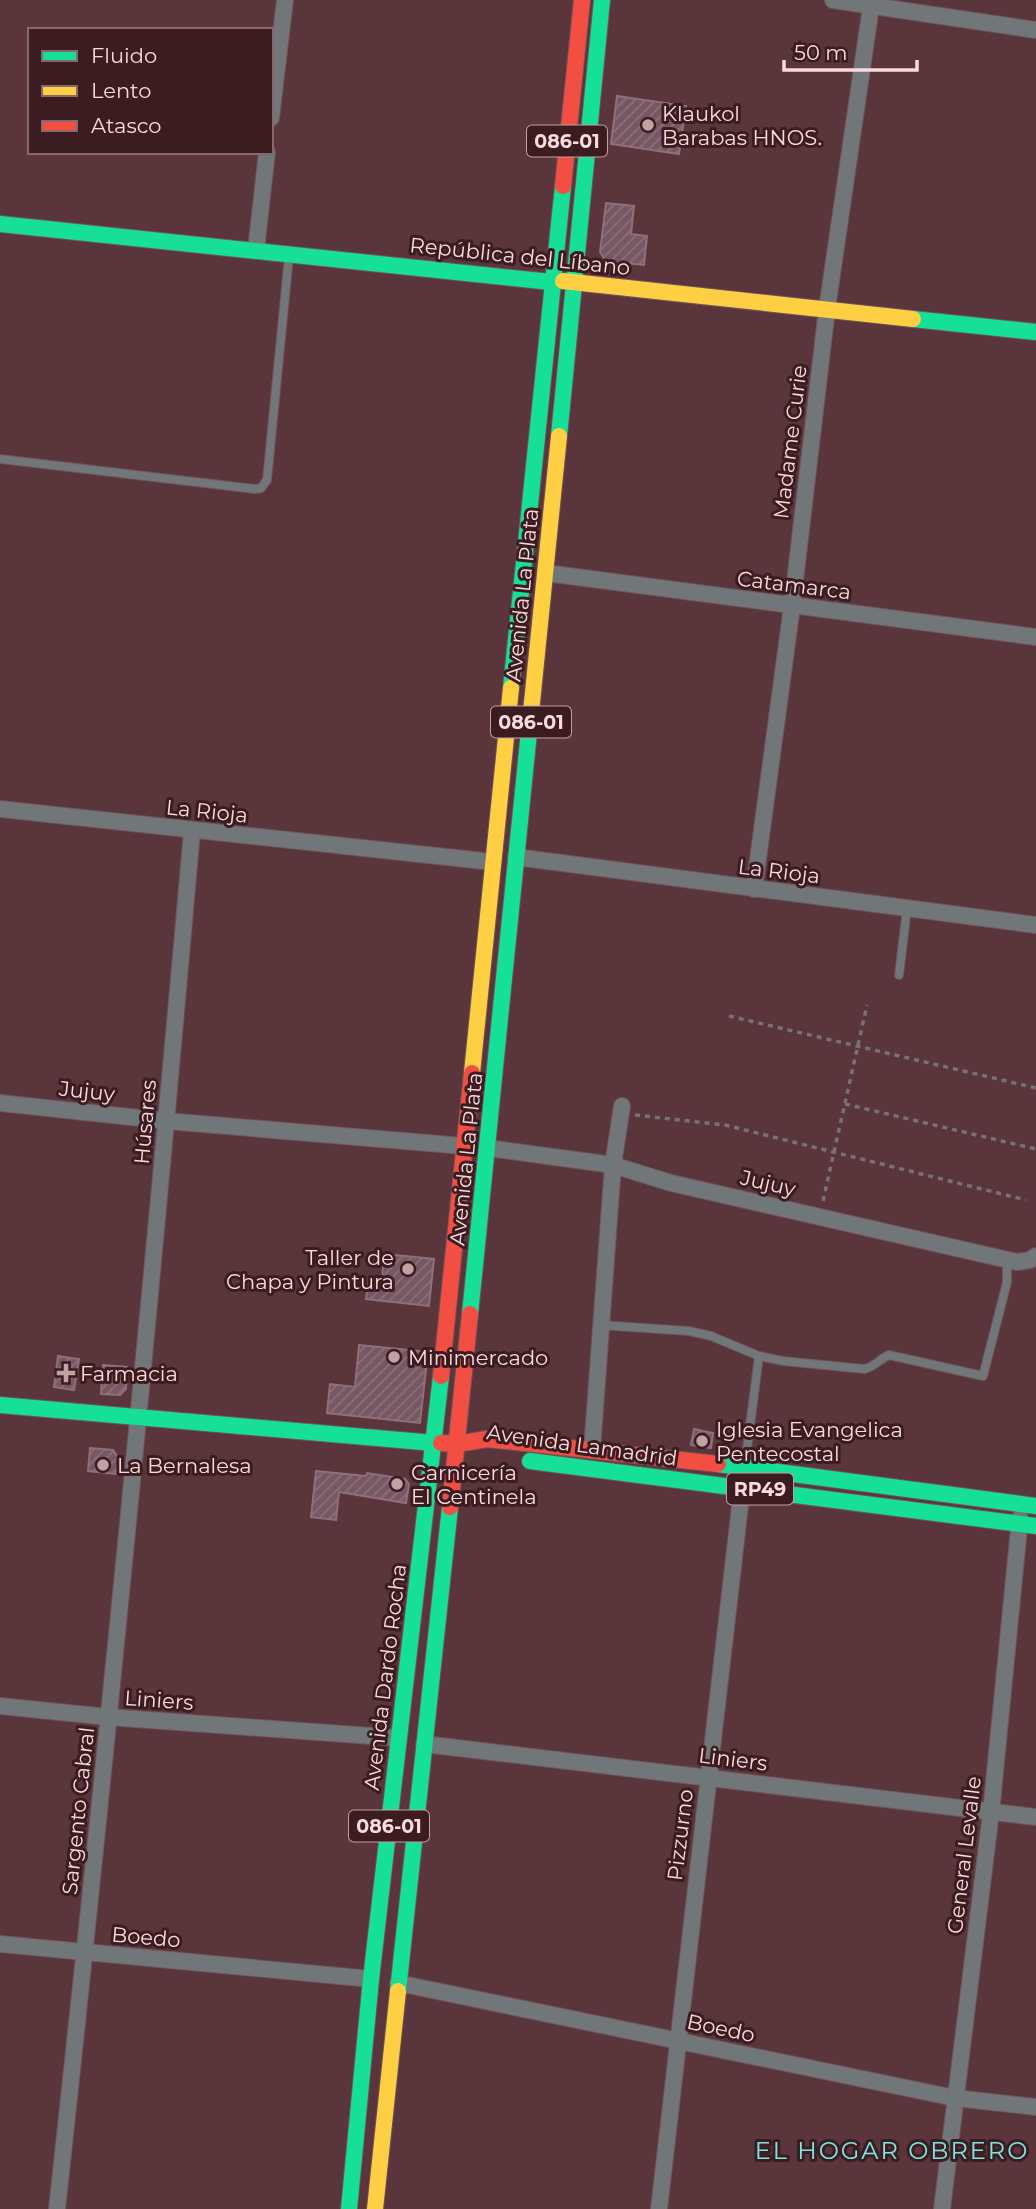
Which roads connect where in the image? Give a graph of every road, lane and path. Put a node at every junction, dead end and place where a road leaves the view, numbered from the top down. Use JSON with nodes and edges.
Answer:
{"nodes":[{"id":1,"x":285,"y":0,"type":"edge"},
{"id":2,"x":582,"y":0,"type":"edge"},
{"id":3,"x":602,"y":0,"type":"edge"},
{"id":4,"x":833,"y":0,"type":"edge"},
{"id":5,"x":872,"y":3,"type":"edge"},
{"id":6,"x":1036,"y":30,"type":"edge"},
{"id":7,"x":273,"y":101,"type":"edge"},
{"id":8,"x":267,"y":154,"type":"edge"},
{"id":9,"x":0,"y":224,"type":"edge"},
{"id":10,"x":257,"y":250,"type":"junction"},
{"id":11,"x":289,"y":253,"type":"junction"},
{"id":12,"x":572,"y":281,"type":"junction"},
{"id":13,"x":551,"y":282,"type":"junction"},
{"id":14,"x":827,"y":309,"type":"junction"},
{"id":15,"x":1036,"y":332,"type":"edge"},
{"id":16,"x":0,"y":459,"type":"edge"},
{"id":17,"x":546,"y":573,"type":"junction"},
{"id":18,"x":792,"y":606,"type":"junction"},
{"id":19,"x":1036,"y":637,"type":"edge"},
{"id":20,"x":0,"y":808,"type":"edge"},
{"id":21,"x":192,"y":831,"type":"junction"},
{"id":22,"x":516,"y":857,"type":"junction"},
{"id":23,"x":493,"y":862,"type":"junction"},
{"id":24,"x":754,"y":889,"type":"junction"},
{"id":25,"x":907,"y":909,"type":"junction"},
{"id":26,"x":1036,"y":925,"type":"edge"},
{"id":27,"x":899,"y":975,"type":"dead end"},
{"id":28,"x":867,"y":1004,"type":"dead end"},
{"id":29,"x":729,"y":1016,"type":"dead end"},
{"id":30,"x":857,"y":1046,"type":"junction"},
{"id":31,"x":1036,"y":1088,"type":"edge"},
{"id":32,"x":0,"y":1103,"type":"edge"},
{"id":33,"x":845,"y":1104,"type":"junction"},
{"id":34,"x":621,"y":1110,"type":"joint"},
{"id":35,"x":167,"y":1121,"type":"junction"},
{"id":36,"x":463,"y":1146,"type":"junction"},
{"id":37,"x":488,"y":1147,"type":"junction"},
{"id":38,"x":1036,"y":1149,"type":"edge"},
{"id":39,"x":834,"y":1152,"type":"junction"},
{"id":40,"x":613,"y":1165,"type":"junction"},
{"id":41,"x":1026,"y":1200,"type":"dead end"},
{"id":42,"x":820,"y":1217,"type":"junction"},
{"id":43,"x":1036,"y":1256,"type":"edge"},
{"id":44,"x":1007,"y":1259,"type":"junction"},
{"id":45,"x":600,"y":1325,"type":"junction"},
{"id":46,"x":759,"y":1356,"type":"junction"},
{"id":47,"x":0,"y":1405,"type":"edge"},
{"id":48,"x":137,"y":1416,"type":"junction"},
{"id":49,"x":434,"y":1443,"type":"junction"},
{"id":50,"x":457,"y":1444,"type":"junction"},
{"id":51,"x":592,"y":1450,"type":"junction"},
{"id":52,"x":484,"y":1455,"type":"dead end"},
{"id":53,"x":511,"y":1459,"type":"dead end"},
{"id":54,"x":744,"y":1467,"type":"junction"},
{"id":55,"x":742,"y":1487,"type":"junction"},
{"id":56,"x":1029,"y":1506,"type":"edge"},
{"id":57,"x":1028,"y":1525,"type":"edge"},
{"id":58,"x":0,"y":1706,"type":"edge"},
{"id":59,"x":108,"y":1717,"type":"junction"},
{"id":60,"x":399,"y":1738,"type":"junction"},
{"id":61,"x":424,"y":1744,"type":"junction"},
{"id":62,"x":708,"y":1777,"type":"junction"},
{"id":63,"x":991,"y":1812,"type":"junction"},
{"id":64,"x":1036,"y":1817,"type":"edge"},
{"id":65,"x":0,"y":1944,"type":"edge"},
{"id":66,"x":85,"y":1952,"type":"junction"},
{"id":67,"x":371,"y":1979,"type":"junction"},
{"id":68,"x":398,"y":1983,"type":"junction"},
{"id":69,"x":677,"y":2040,"type":"junction"},
{"id":70,"x":955,"y":2098,"type":"junction"},
{"id":71,"x":1036,"y":2107,"type":"edge"},
{"id":72,"x":57,"y":2209,"type":"edge"},
{"id":73,"x":349,"y":2209,"type":"edge"},
{"id":74,"x":375,"y":2209,"type":"edge"},
{"id":75,"x":659,"y":2209,"type":"edge"},
{"id":76,"x":942,"y":2209,"type":"edge"}],
"edges":[{"from":1,"to":7,"type":"street"},
{"from":2,"to":13,"type":"main road","name":"Avenida La Plata","number":"086-01"},
{"from":3,"to":12,"type":"main road","name":"Avenida La Plata","number":"086-01"},
{"from":4,"to":5,"type":"street"},
{"from":5,"to":6,"type":"street"},
{"from":5,"to":14,"type":"street","name":"Madame Curie"},
{"from":8,"to":10,"type":"street"},
{"from":9,"to":10,"type":"main road","name":"República del Líbano"},
{"from":10,"to":11,"type":"main road","name":"República del Líbano"},
{"from":11,"to":13,"type":"main road","name":"República del Líbano"},
{"from":11,"to":16,"type":"lane"},
{"from":12,"to":13,"type":"main road","name":"República del Líbano"},
{"from":12,"to":14,"type":"main road","name":"República del Líbano"},
{"from":12,"to":17,"type":"main road","name":"Avenida La Plata","number":"086-01"},
{"from":13,"to":23,"type":"main road","name":"Avenida La Plata","number":"086-01"},
{"from":14,"to":15,"type":"main road","name":"República del Líbano"},
{"from":14,"to":18,"type":"street","name":"Madame Curie"},
{"from":17,"to":18,"type":"street","name":"Catamarca"},
{"from":17,"to":22,"type":"main road","name":"Avenida La Plata","number":"086-01"},
{"from":18,"to":19,"type":"street","name":"Catamarca"},
{"from":18,"to":24,"type":"street","name":"Madame Curie"},
{"from":20,"to":21,"type":"street","name":"La Rioja"},
{"from":21,"to":23,"type":"street","name":"La Rioja"},
{"from":21,"to":35,"type":"street","name":"Húsares"},
{"from":22,"to":24,"type":"street","name":"La Rioja"},
{"from":22,"to":37,"type":"main road","name":"Avenida La Plata","number":"086-01"},
{"from":23,"to":36,"type":"main road","name":"Avenida La Plata","number":"086-01"},
{"from":24,"to":25,"type":"street","name":"La Rioja"},
{"from":25,"to":26,"type":"street","name":"La Rioja"},
{"from":25,"to":27,"type":"lane"},
{"from":28,"to":30,"type":"path"},
{"from":29,"to":30,"type":"path"},
{"from":30,"to":31,"type":"path"},
{"from":30,"to":33,"type":"path"},
{"from":32,"to":35,"type":"street","name":"Jujuy"},
{"from":33,"to":38,"type":"path"},
{"from":33,"to":39,"type":"path"},
{"from":34,"to":39,"type":"path"},
{"from":34,"to":40,"type":"street"},
{"from":35,"to":36,"type":"street","name":"Jujuy"},
{"from":35,"to":48,"type":"street","name":"Húsares"},
{"from":36,"to":49,"type":"main road","name":"Avenida La Plata","number":"086-01"},
{"from":37,"to":40,"type":"street","name":"Jujuy"},
{"from":37,"to":50,"type":"main road","name":"Avenida La Plata","number":"086-01"},
{"from":39,"to":41,"type":"path"},
{"from":39,"to":42,"type":"path"},
{"from":40,"to":42,"type":"street","name":"Jujuy"},
{"from":40,"to":45,"type":"street"},
{"from":42,"to":44,"type":"street","name":"Jujuy"},
{"from":43,"to":44,"type":"street","name":"Jujuy"},
{"from":44,"to":46,"type":"lane"},
{"from":45,"to":46,"type":"lane"},
{"from":45,"to":51,"type":"street"},
{"from":46,"to":54,"type":"lane"},
{"from":47,"to":48,"type":"main road","name":"Avenida Lamadrid","number":"RP49"},
{"from":48,"to":49,"type":"main road","name":"Avenida Lamadrid","number":"RP49"},
{"from":48,"to":59,"type":"street","name":"Sargento Cabral"},
{"from":49,"to":50,"type":"main road","name":"Avenida Lamadrid","number":"RP49"},
{"from":49,"to":60,"type":"main road","name":"Avenida Dardo Rocha","number":"086-01"},
{"from":50,"to":51,"type":"main road","name":"Avenida Lamadrid","number":"RP49"},
{"from":50,"to":52,"type":"main road","name":"Avenida Lamadrid","number":"RP49"},
{"from":50,"to":61,"type":"main road","number":"086-01"},
{"from":51,"to":54,"type":"main road","name":"Avenida Lamadrid","number":"RP49"},
{"from":53,"to":55,"type":"main road","name":"Avenida Lamadrid","number":"RP49"},
{"from":54,"to":55,"type":"street","name":"Pizzurno"},
{"from":54,"to":56,"type":"main road","name":"Avenida Lamadrid","number":"RP49"},
{"from":55,"to":57,"type":"main road","name":"Avenida Lamadrid","number":"RP49"},
{"from":55,"to":62,"type":"street","name":"Pizzurno"},
{"from":56,"to":57,"type":"street","name":"General Levalle"},
{"from":57,"to":63,"type":"street","name":"General Levalle"},
{"from":58,"to":59,"type":"street","name":"Liniers"},
{"from":59,"to":60,"type":"street","name":"Liniers"},
{"from":59,"to":66,"type":"street","name":"Sargento Cabral"},
{"from":60,"to":67,"type":"main road","name":"Avenida Dardo Rocha","number":"086-01"},
{"from":61,"to":62,"type":"street","name":"Liniers"},
{"from":61,"to":68,"type":"main road","number":"086-01"},
{"from":62,"to":63,"type":"street","name":"Liniers"},
{"from":62,"to":69,"type":"street","name":"Pizzurno"},
{"from":63,"to":64,"type":"street","name":"Liniers"},
{"from":63,"to":70,"type":"street","name":"General Levalle"},
{"from":65,"to":66,"type":"street","name":"Boedo"},
{"from":66,"to":67,"type":"street","name":"Boedo"},
{"from":66,"to":72,"type":"street","name":"Sargento Cabral"},
{"from":67,"to":73,"type":"main road","name":"Avenida Dardo Rocha","number":"086-01"},
{"from":68,"to":69,"type":"street","name":"Boedo"},
{"from":68,"to":74,"type":"main road","number":"086-01"},
{"from":69,"to":70,"type":"street","name":"Boedo"},
{"from":69,"to":75,"type":"street","name":"Pizzurno"},
{"from":70,"to":71,"type":"street","name":"Boedo"},
{"from":70,"to":76,"type":"street","name":"General Levalle"}]}
